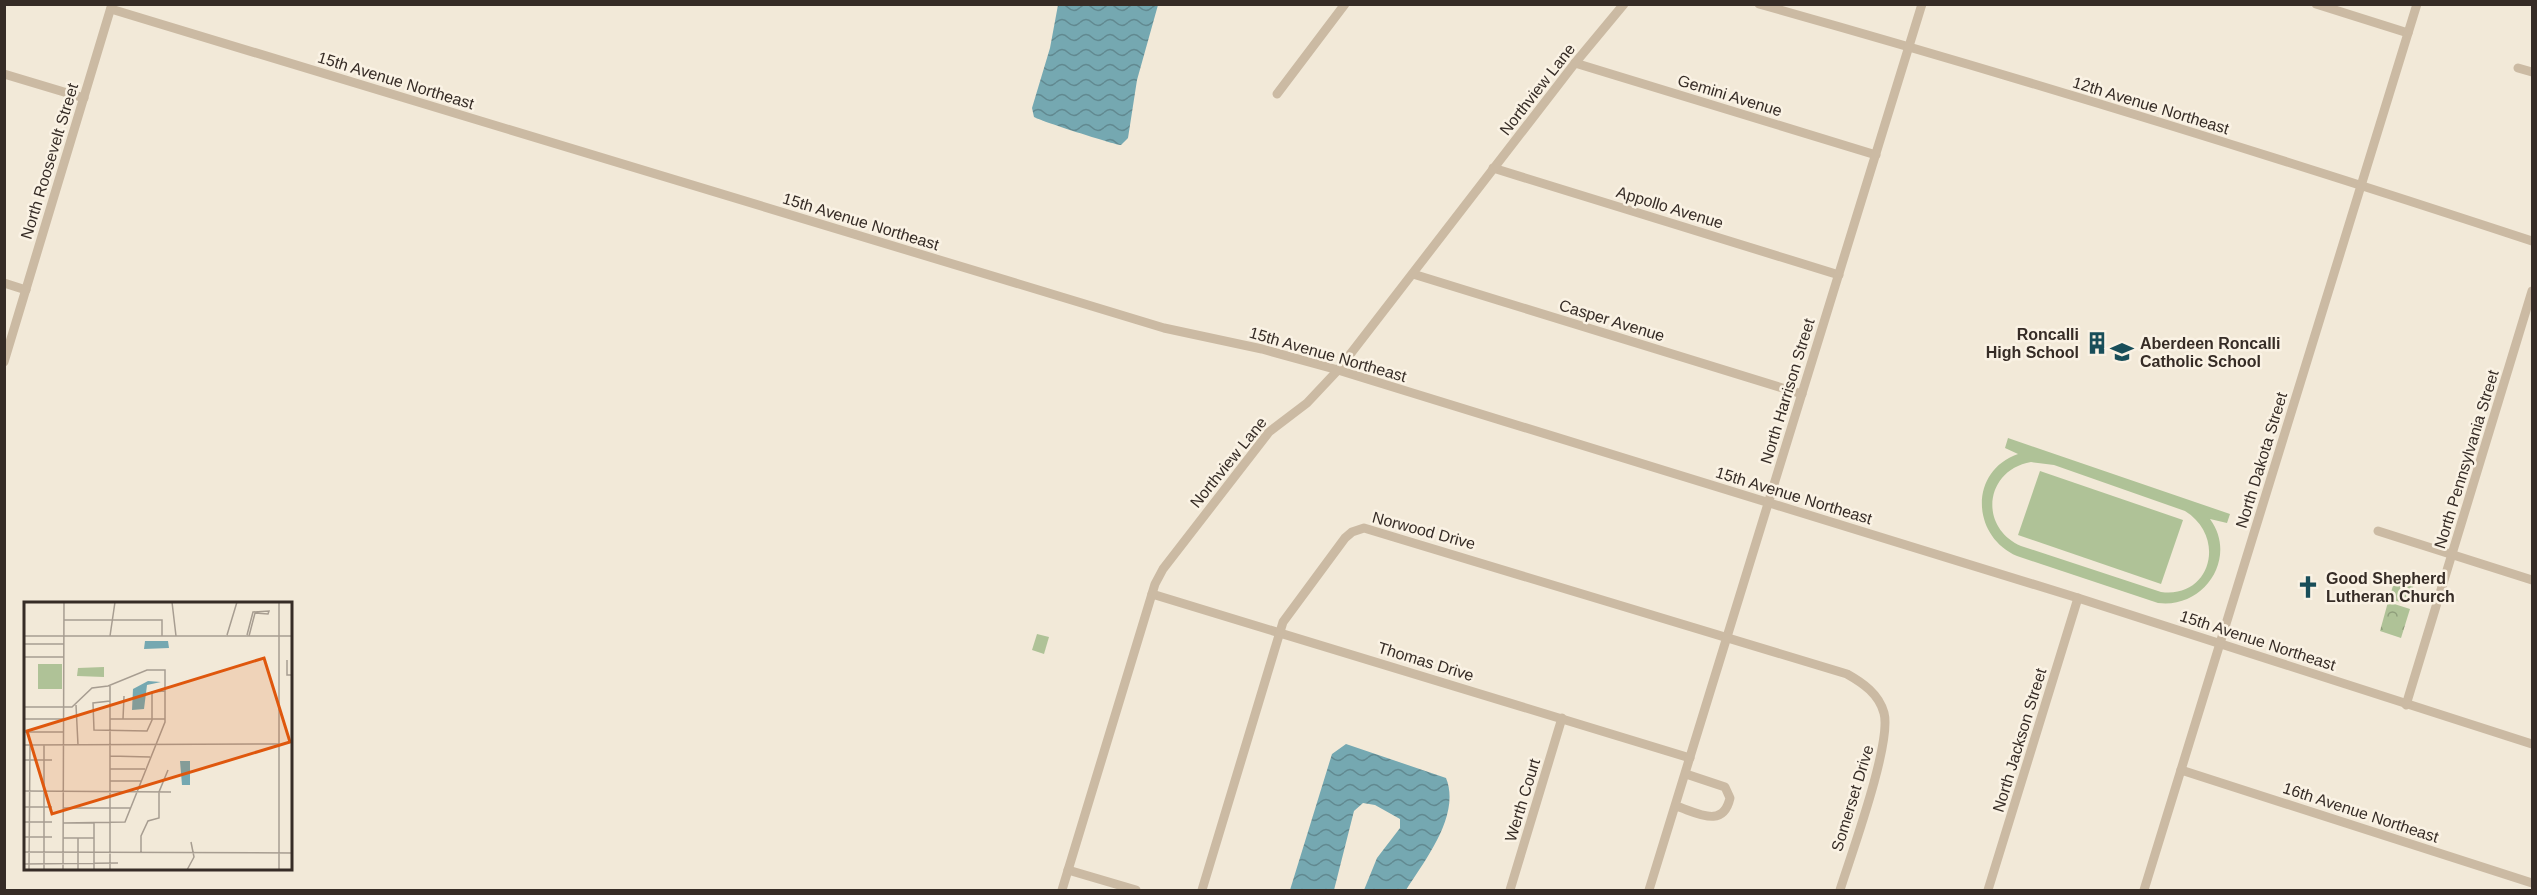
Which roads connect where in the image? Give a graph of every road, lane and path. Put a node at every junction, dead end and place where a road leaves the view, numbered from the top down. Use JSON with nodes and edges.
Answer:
{"nodes":[{"id":1,"x":1345,"y":4,"type":"edge"},
{"id":2,"x":1624,"y":4,"type":"edge"},
{"id":3,"x":1759,"y":4,"type":"edge"},
{"id":4,"x":1922,"y":4,"type":"edge"},
{"id":5,"x":2316,"y":4,"type":"edge"},
{"id":6,"x":2417,"y":4,"type":"edge"},
{"id":7,"x":112,"y":7,"type":"edge"},
{"id":8,"x":2408,"y":33,"type":"junction"},
{"id":9,"x":1909,"y":47,"type":"junction"},
{"id":10,"x":1575,"y":63,"type":"junction"},
{"id":11,"x":2518,"y":68,"type":"dead end"},
{"id":12,"x":2532,"y":72,"type":"edge"},
{"id":13,"x":4,"y":74,"type":"edge"},
{"id":14,"x":1277,"y":94,"type":"dead end"},
{"id":15,"x":84,"y":99,"type":"junction"},
{"id":16,"x":1876,"y":155,"type":"junction"},
{"id":17,"x":1493,"y":168,"type":"junction"},
{"id":18,"x":2361,"y":185,"type":"junction"},
{"id":19,"x":2532,"y":241,"type":"edge"},
{"id":20,"x":1413,"y":274,"type":"junction"},
{"id":21,"x":1839,"y":274,"type":"junction"},
{"id":22,"x":4,"y":283,"type":"edge"},
{"id":23,"x":26,"y":290,"type":"junction"},
{"id":24,"x":2532,"y":291,"type":"edge"},
{"id":25,"x":4,"y":362,"type":"edge"},
{"id":26,"x":1338,"y":370,"type":"junction"},
{"id":27,"x":1802,"y":394,"type":"junction"},
{"id":28,"x":1768,"y":503,"type":"junction"},
{"id":29,"x":2378,"y":531,"type":"dead end"},
{"id":30,"x":2452,"y":555,"type":"junction"},
{"id":31,"x":2532,"y":580,"type":"edge"},
{"id":32,"x":1152,"y":594,"type":"junction"},
{"id":33,"x":2078,"y":598,"type":"junction"},
{"id":34,"x":1280,"y":632,"type":"junction"},
{"id":35,"x":1727,"y":637,"type":"junction"},
{"id":36,"x":2220,"y":644,"type":"junction"},
{"id":37,"x":2406,"y":705,"type":"junction"},
{"id":38,"x":1562,"y":718,"type":"junction"},
{"id":39,"x":2532,"y":744,"type":"edge"},
{"id":40,"x":1690,"y":758,"type":"junction"},
{"id":41,"x":2181,"y":770,"type":"junction"},
{"id":42,"x":1686,"y":774,"type":"junction"},
{"id":43,"x":1676,"y":806,"type":"junction"},
{"id":44,"x":1068,"y":870,"type":"junction"},
{"id":45,"x":2532,"y":883,"type":"edge"},
{"id":46,"x":1062,"y":891,"type":"edge"},
{"id":47,"x":1136,"y":891,"type":"edge"},
{"id":48,"x":1202,"y":891,"type":"edge"},
{"id":49,"x":1510,"y":891,"type":"edge"},
{"id":50,"x":1649,"y":891,"type":"edge"},
{"id":51,"x":1840,"y":891,"type":"edge"},
{"id":52,"x":1988,"y":891,"type":"edge"},
{"id":53,"x":2144,"y":891,"type":"edge"}],
"edges":[{"from":1,"to":14,"type":"street"},
{"from":2,"to":10,"type":"street","name":"Northview Lane"},
{"from":3,"to":9,"type":"street","name":"12th Avenue Northeast"},
{"from":4,"to":9,"type":"street","name":"North Harrison Street"},
{"from":5,"to":8,"type":"street"},
{"from":6,"to":8,"type":"street","name":"North Dakota Street"},
{"from":7,"to":15,"type":"street","name":"North Roosevelt Street"},
{"from":7,"to":26,"type":"street","name":"15th Avenue Northeast"},
{"from":8,"to":18,"type":"street","name":"North Dakota Street"},
{"from":9,"to":16,"type":"street","name":"North Harrison Street"},
{"from":9,"to":18,"type":"street","name":"12th Avenue Northeast"},
{"from":10,"to":16,"type":"street","name":"Gemini Avenue"},
{"from":10,"to":17,"type":"street","name":"Northview Lane"},
{"from":11,"to":12,"type":"street"},
{"from":13,"to":15,"type":"street"},
{"from":15,"to":23,"type":"street","name":"North Roosevelt Street"},
{"from":16,"to":21,"type":"street","name":"North Harrison Street"},
{"from":17,"to":20,"type":"street","name":"Northview Lane"},
{"from":17,"to":21,"type":"street","name":"Appollo Avenue"},
{"from":18,"to":19,"type":"street","name":"12th Avenue Northeast"},
{"from":18,"to":36,"type":"street","name":"North Dakota Street"},
{"from":20,"to":26,"type":"street","name":"Northview Lane"},
{"from":20,"to":27,"type":"street","name":"Casper Avenue"},
{"from":21,"to":27,"type":"street","name":"North Harrison Street"},
{"from":22,"to":23,"type":"street"},
{"from":23,"to":25,"type":"street","name":"North Roosevelt Street"},
{"from":24,"to":30,"type":"street","name":"North Pennsylvania Street"},
{"from":26,"to":28,"type":"street","name":"15th Avenue Northeast"},
{"from":26,"to":32,"type":"street","name":"Northview Lane"},
{"from":27,"to":28,"type":"street","name":"North Harrison Street"},
{"from":28,"to":33,"type":"street","name":"15th Avenue Northeast"},
{"from":28,"to":35,"type":"street","name":"North Harrison Street"},
{"from":29,"to":30,"type":"street"},
{"from":30,"to":31,"type":"street"},
{"from":30,"to":37,"type":"street","name":"North Pennsylvania Street"},
{"from":32,"to":34,"type":"street","name":"Thomas Drive"},
{"from":32,"to":44,"type":"street","name":"Northview Lane"},
{"from":33,"to":36,"type":"street","name":"15th Avenue Northeast"},
{"from":33,"to":52,"type":"street","name":"North Jackson Street"},
{"from":34,"to":35,"type":"street","name":"Norwood Drive"},
{"from":34,"to":38,"type":"street","name":"Thomas Drive"},
{"from":34,"to":48,"type":"street","name":"Norwood Drive"},
{"from":35,"to":40,"type":"street","name":"North Harrison Street"},
{"from":35,"to":51,"type":"street","name":"Somerset Drive"},
{"from":36,"to":37,"type":"street","name":"15th Avenue Northeast"},
{"from":36,"to":41,"type":"street","name":"North Dakota Street"},
{"from":37,"to":39,"type":"street","name":"15th Avenue Northeast"},
{"from":38,"to":40,"type":"street","name":"Thomas Drive"},
{"from":38,"to":49,"type":"street","name":"Werth Court"},
{"from":40,"to":42,"type":"street","name":"North Harrison Street"},
{"from":41,"to":45,"type":"street","name":"16th Avenue Northeast"},
{"from":41,"to":53,"type":"street","name":"North Dakota Street"},
{"from":42,"to":43,"type":"street","name":"North Harrison Street"},
{"from":42,"to":43,"type":"street"},
{"from":43,"to":50,"type":"street","name":"North Harrison Street"},
{"from":44,"to":46,"type":"street","name":"Northview Lane"},
{"from":44,"to":47,"type":"street"}]}
